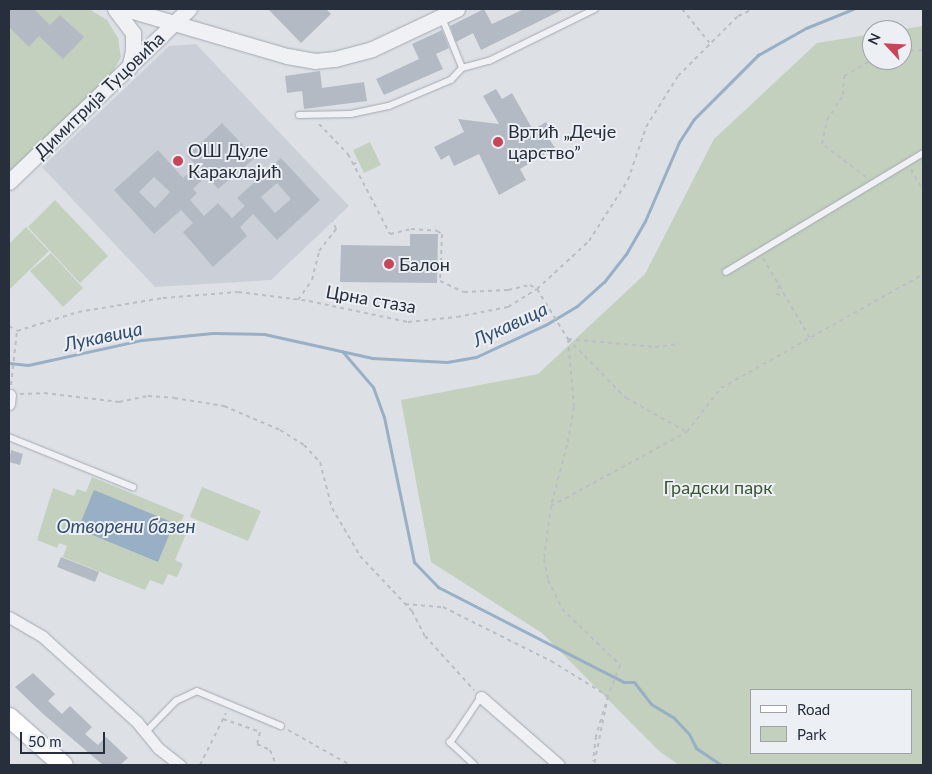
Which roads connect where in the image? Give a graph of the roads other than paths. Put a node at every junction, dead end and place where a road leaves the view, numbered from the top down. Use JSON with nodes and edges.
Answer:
{"nodes":[{"id":1,"x":115,"y":9,"type":"edge"},
{"id":2,"x":126,"y":9,"type":"edge"},
{"id":3,"x":189,"y":9,"type":"edge"},
{"id":4,"x":457,"y":9,"type":"edge"},
{"id":5,"x":595,"y":9,"type":"edge"},
{"id":6,"x":441,"y":16,"type":"junction"},
{"id":7,"x":175,"y":22,"type":"junction"},
{"id":8,"x":462,"y":68,"type":"junction"},
{"id":9,"x":128,"y":69,"type":"junction"},
{"id":10,"x":299,"y":115,"type":"dead end"},
{"id":11,"x":923,"y":153,"type":"edge"},
{"id":12,"x":9,"y":182,"type":"edge"},
{"id":13,"x":726,"y":272,"type":"dead end"},
{"id":14,"x":9,"y":437,"type":"edge"},
{"id":15,"x":133,"y":487,"type":"dead end"},
{"id":16,"x":9,"y":617,"type":"edge"},
{"id":17,"x":481,"y":697,"type":"joint"},
{"id":18,"x":9,"y":717,"type":"edge"},
{"id":19,"x":281,"y":726,"type":"road end"},
{"id":20,"x":146,"y":732,"type":"junction"},
{"id":21,"x":62,"y":765,"type":"edge"},
{"id":22,"x":180,"y":765,"type":"edge"},
{"id":23,"x":474,"y":765,"type":"edge"},
{"id":24,"x":559,"y":765,"type":"edge"}],
"edges":[{"from":1,"to":9,"type":"street"},
{"from":2,"to":7,"type":"street"},
{"from":3,"to":7,"type":"street","name":"Димитрија Туцовића"},
{"from":4,"to":6,"type":"street"},
{"from":5,"to":8,"type":"lane"},
{"from":6,"to":7,"type":"street"},
{"from":6,"to":8,"type":"lane"},
{"from":7,"to":9,"type":"street","name":"Димитрија Туцовића"},
{"from":8,"to":10,"type":"lane"},
{"from":9,"to":12,"type":"street","name":"Димитрија Туцовића"},
{"from":11,"to":13,"type":"lane"},
{"from":14,"to":15,"type":"lane"},
{"from":16,"to":20,"type":"street"},
{"from":17,"to":23,"type":"lane"},
{"from":17,"to":24,"type":"street"},
{"from":18,"to":21,"type":"main road"},
{"from":19,"to":20,"type":"lane"},
{"from":20,"to":22,"type":"street"}]}
